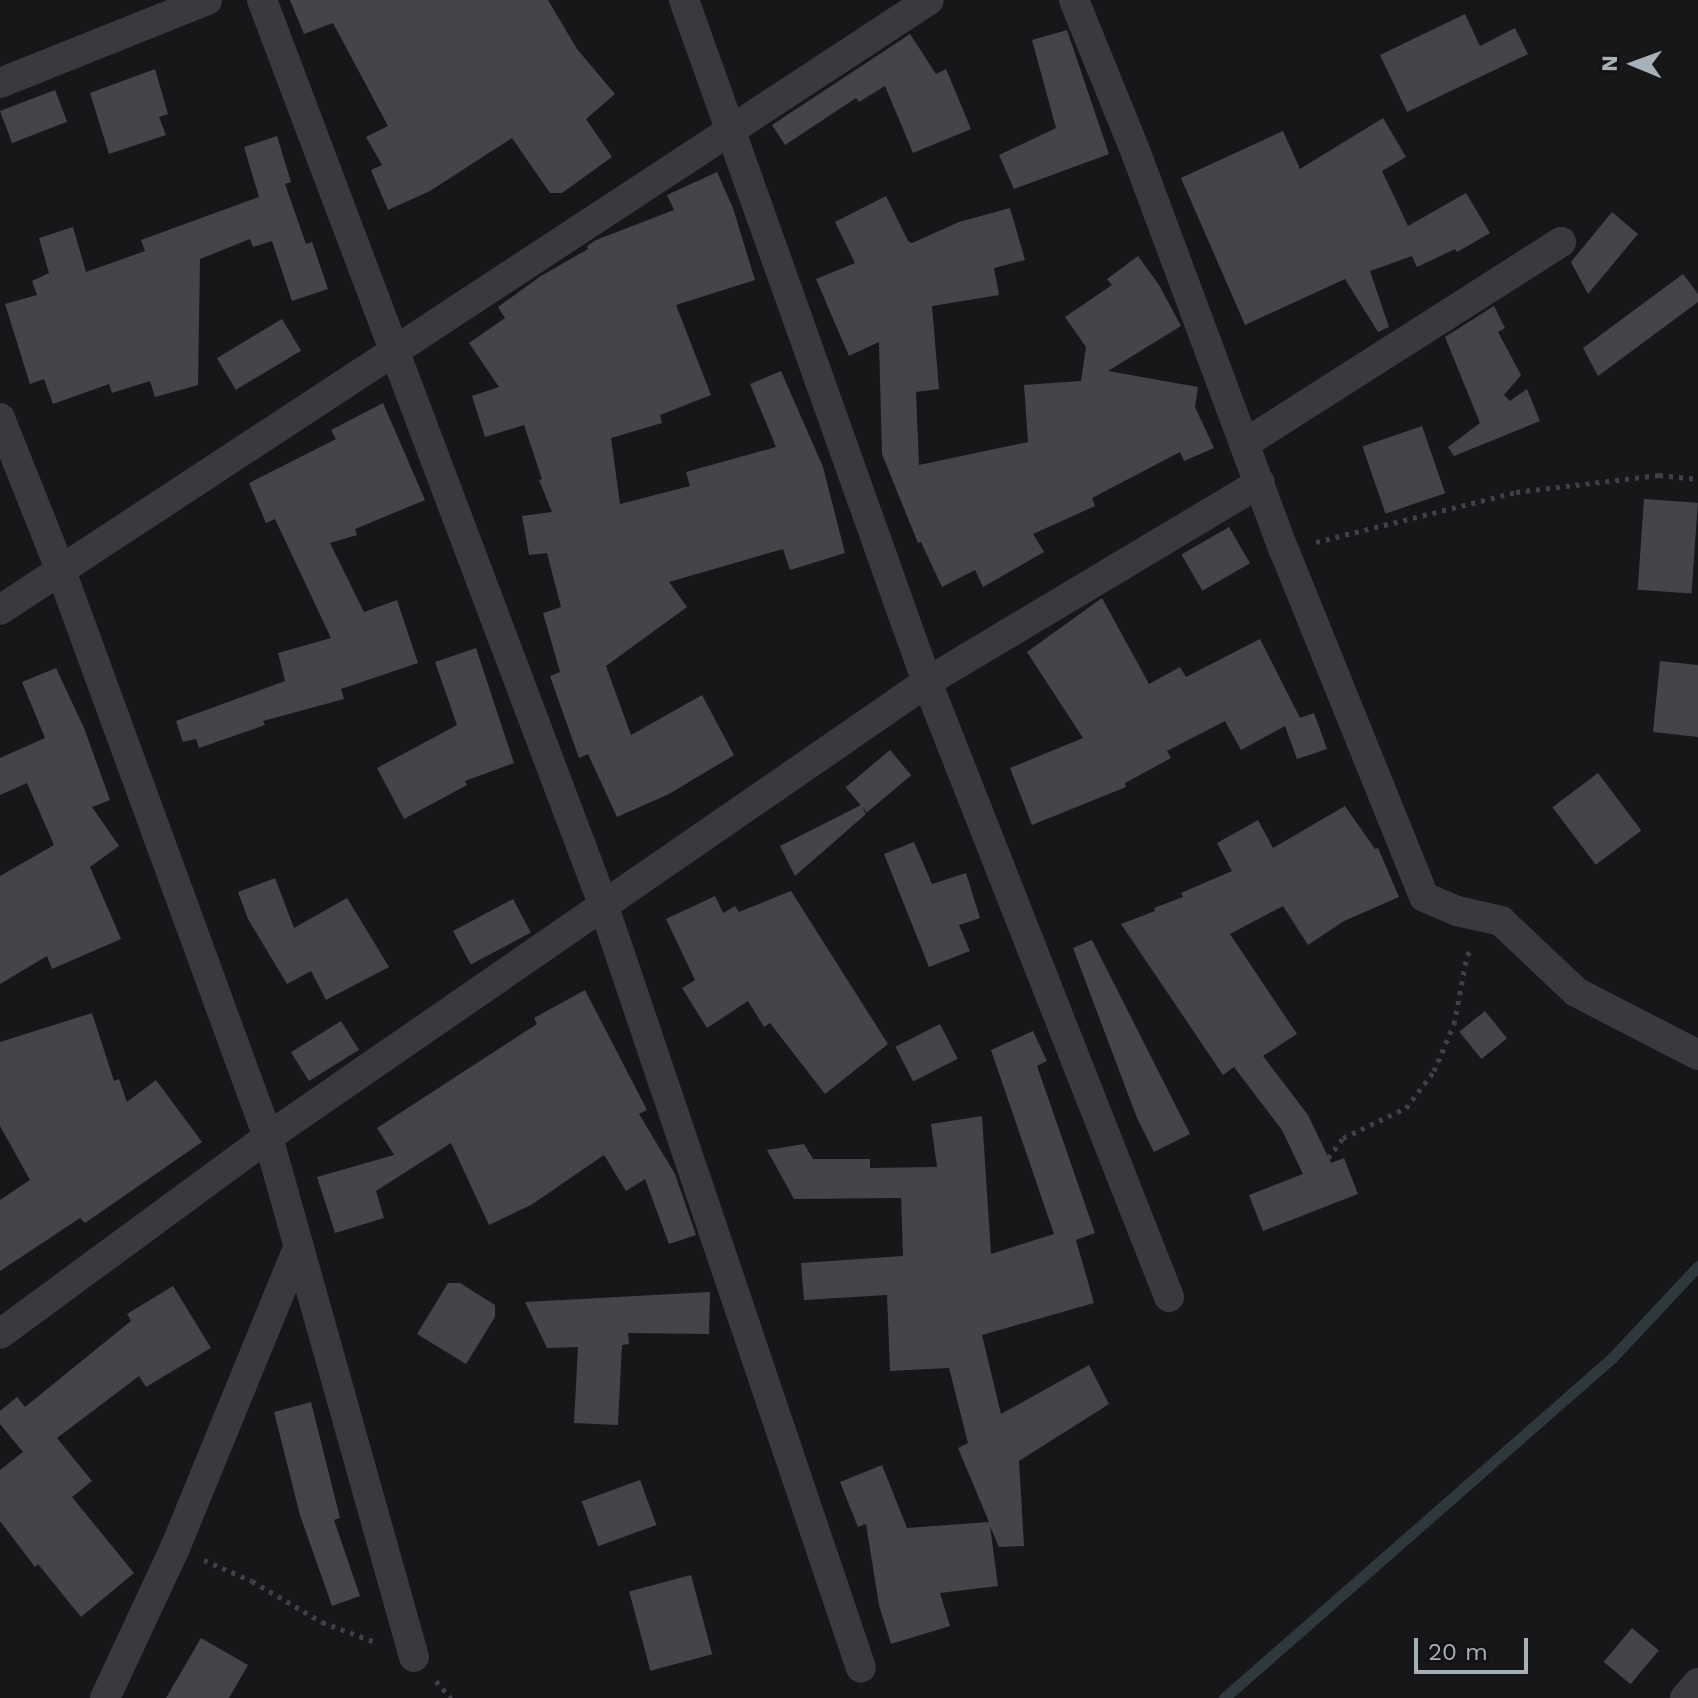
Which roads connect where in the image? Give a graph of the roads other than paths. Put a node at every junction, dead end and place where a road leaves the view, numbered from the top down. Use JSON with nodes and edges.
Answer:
{"nodes":[{"id":1,"x":207,"y":0,"type":"edge"},
{"id":2,"x":262,"y":0,"type":"edge"},
{"id":3,"x":684,"y":0,"type":"edge"},
{"id":4,"x":929,"y":0,"type":"edge"},
{"id":5,"x":1074,"y":0,"type":"edge"},
{"id":6,"x":0,"y":83,"type":"edge"},
{"id":7,"x":729,"y":128,"type":"junction"},
{"id":8,"x":1561,"y":242,"type":"dead end"},
{"id":9,"x":394,"y":348,"type":"junction"},
{"id":10,"x":0,"y":418,"type":"edge"},
{"id":11,"x":1244,"y":444,"type":"junction"},
{"id":12,"x":1260,"y":483,"type":"junction"},
{"id":13,"x":61,"y":571,"type":"junction"},
{"id":14,"x":0,"y":610,"type":"edge"},
{"id":15,"x":927,"y":682,"type":"junction"},
{"id":16,"x":603,"y":904,"type":"junction"},
{"id":17,"x":1698,"y":1055,"type":"edge"},
{"id":18,"x":268,"y":1137,"type":"junction"},
{"id":19,"x":299,"y":1246,"type":"junction"},
{"id":20,"x":1169,"y":1297,"type":"dead end"},
{"id":21,"x":0,"y":1334,"type":"edge"},
{"id":22,"x":414,"y":1657,"type":"road end"},
{"id":23,"x":861,"y":1668,"type":"dead end"},
{"id":24,"x":1698,"y":1683,"type":"edge"},
{"id":25,"x":105,"y":1698,"type":"edge"},
{"id":26,"x":1685,"y":1698,"type":"edge"}],
"edges":[{"from":1,"to":6,"type":"street"},
{"from":2,"to":9,"type":"street"},
{"from":3,"to":7,"type":"street"},
{"from":4,"to":7,"type":"street"},
{"from":5,"to":11,"type":"street"},
{"from":7,"to":9,"type":"street"},
{"from":7,"to":15,"type":"street"},
{"from":8,"to":11,"type":"street"},
{"from":9,"to":13,"type":"street"},
{"from":9,"to":16,"type":"street"},
{"from":10,"to":13,"type":"street"},
{"from":11,"to":12,"type":"street"},
{"from":12,"to":15,"type":"street"},
{"from":12,"to":17,"type":"street"},
{"from":13,"to":14,"type":"street"},
{"from":13,"to":18,"type":"street"},
{"from":15,"to":16,"type":"street"},
{"from":15,"to":20,"type":"street"},
{"from":16,"to":18,"type":"street"},
{"from":16,"to":23,"type":"street"},
{"from":18,"to":19,"type":"street"},
{"from":18,"to":21,"type":"street"},
{"from":19,"to":22,"type":"street"},
{"from":19,"to":25,"type":"street"},
{"from":24,"to":26,"type":"street"}]}
